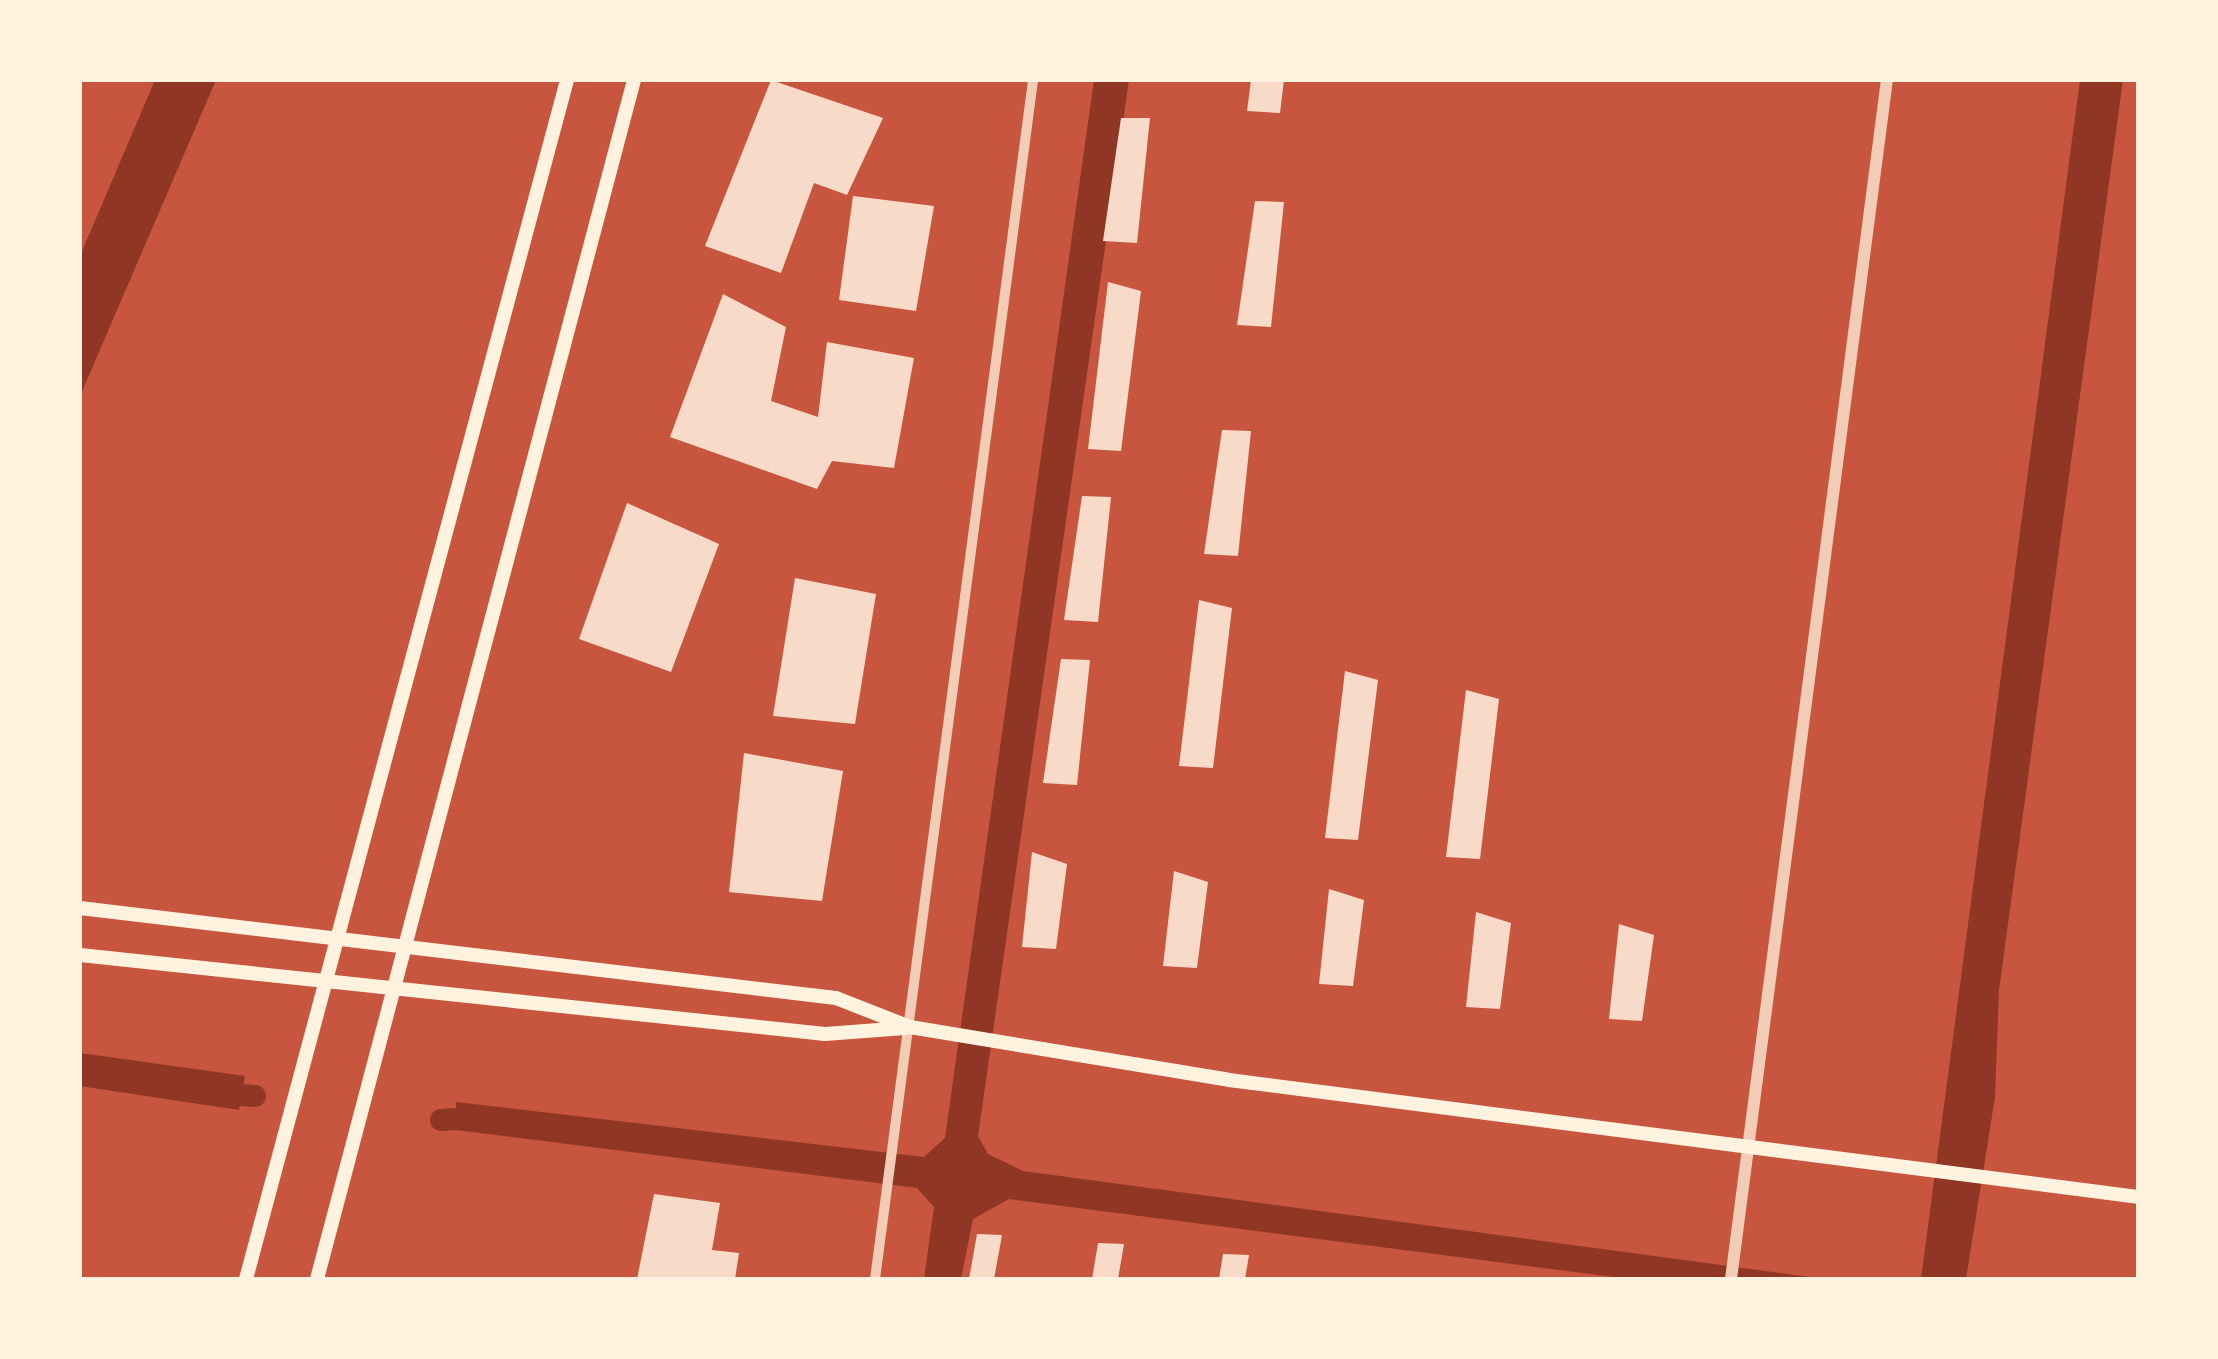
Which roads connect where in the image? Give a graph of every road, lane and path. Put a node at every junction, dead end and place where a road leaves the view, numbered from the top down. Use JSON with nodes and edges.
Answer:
{"nodes":[{"id":1,"x":567,"y":80,"type":"edge"},
{"id":2,"x":634,"y":80,"type":"edge"},
{"id":3,"x":1034,"y":80,"type":"edge"},
{"id":4,"x":1887,"y":80,"type":"edge"},
{"id":5,"x":80,"y":908,"type":"edge"},
{"id":6,"x":338,"y":938,"type":"junction"},
{"id":7,"x":408,"y":950,"type":"junction"},
{"id":8,"x":80,"y":955,"type":"edge"},
{"id":9,"x":325,"y":982,"type":"junction"},
{"id":10,"x":398,"y":990,"type":"junction"},
{"id":11,"x":910,"y":1027,"type":"junction"},
{"id":12,"x":1748,"y":1148,"type":"junction"},
{"id":13,"x":2138,"y":1197,"type":"edge"},
{"id":14,"x":246,"y":1279,"type":"edge"},
{"id":15,"x":317,"y":1279,"type":"edge"},
{"id":16,"x":875,"y":1279,"type":"edge"},
{"id":17,"x":1731,"y":1279,"type":"edge"}],
"edges":[{"from":1,"to":6,"type":"main road"},
{"from":2,"to":7,"type":"main road"},
{"from":3,"to":11,"type":"street"},
{"from":4,"to":12,"type":"street"},
{"from":5,"to":6,"type":"main road"},
{"from":6,"to":7,"type":"main road"},
{"from":6,"to":9,"type":"main road"},
{"from":7,"to":10,"type":"main road"},
{"from":7,"to":11,"type":"main road"},
{"from":8,"to":9,"type":"main road"},
{"from":9,"to":10,"type":"main road"},
{"from":9,"to":14,"type":"main road"},
{"from":10,"to":11,"type":"main road"},
{"from":10,"to":15,"type":"main road"},
{"from":11,"to":12,"type":"main road"},
{"from":11,"to":16,"type":"street"},
{"from":12,"to":13,"type":"main road"},
{"from":12,"to":17,"type":"street"}]}
